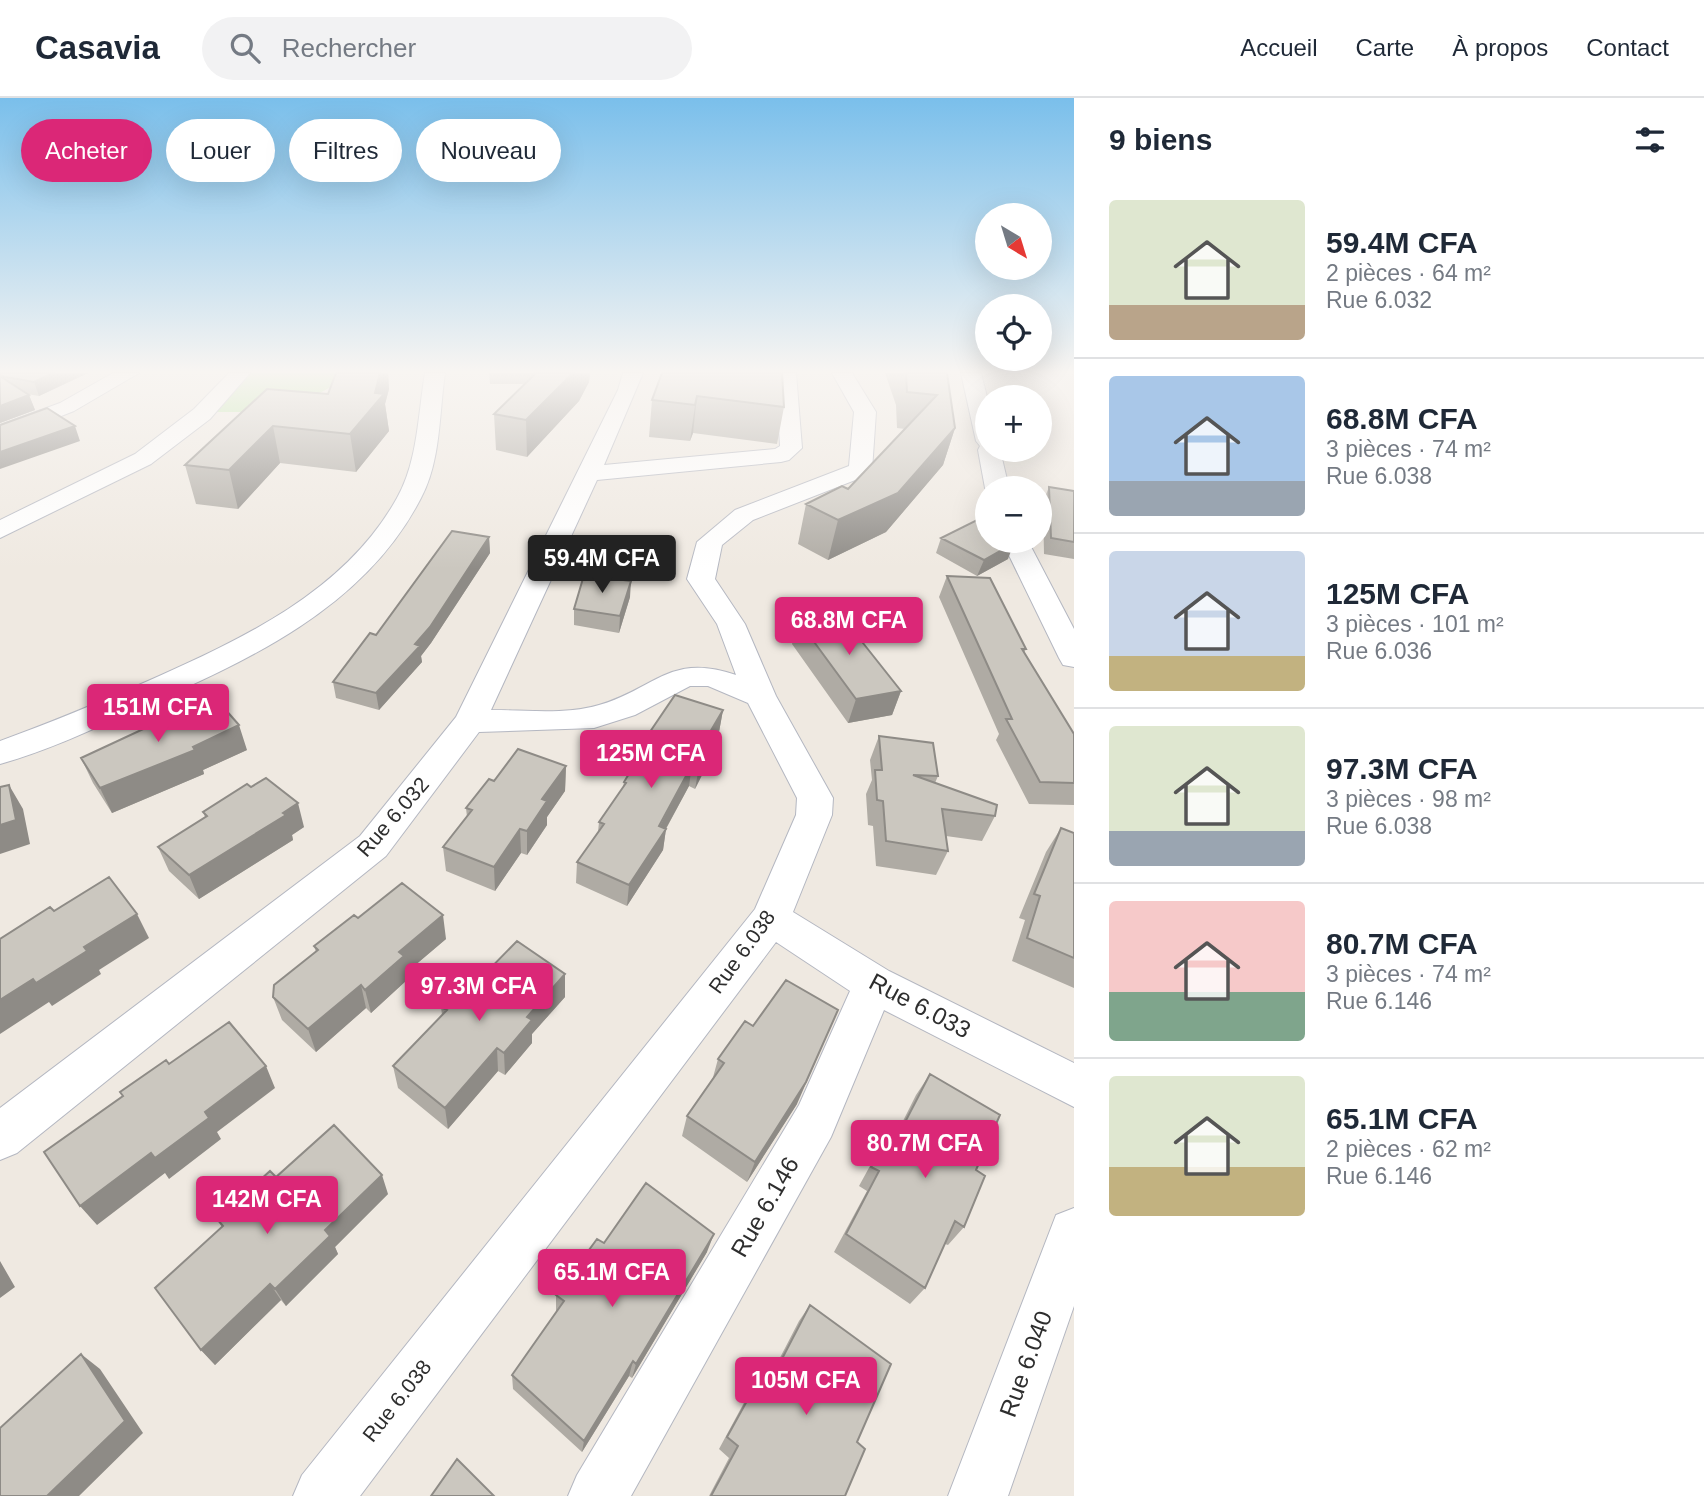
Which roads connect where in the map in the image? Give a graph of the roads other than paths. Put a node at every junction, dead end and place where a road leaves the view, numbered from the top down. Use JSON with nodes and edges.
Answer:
{"nodes":[{"id":1,"x":170,"y":438,"type":"edge"},
{"id":2,"x":425,"y":438,"type":"edge"},
{"id":3,"x":604,"y":438,"type":"edge"},
{"id":4,"x":791,"y":438,"type":"edge"},
{"id":5,"x":863,"y":438,"type":"edge"},
{"id":6,"x":586,"y":474,"type":"junction"},
{"id":7,"x":0,"y":530,"type":"edge"},
{"id":8,"x":1021,"y":553,"type":"edge"},
{"id":9,"x":1074,"y":658,"type":"edge"},
{"id":10,"x":760,"y":696,"type":"junction"},
{"id":11,"x":470,"y":721,"type":"junction"},
{"id":12,"x":0,"y":753,"type":"edge"},
{"id":13,"x":771,"y":918,"type":"junction"},
{"id":14,"x":874,"y":984,"type":"junction"},
{"id":15,"x":1074,"y":1086,"type":"edge"},
{"id":16,"x":0,"y":1137,"type":"edge"},
{"id":17,"x":1074,"y":1233,"type":"edge"},
{"id":18,"x":323,"y":1496,"type":"edge"},
{"id":19,"x":598,"y":1496,"type":"edge"},
{"id":20,"x":978,"y":1496,"type":"edge"}],
"edges":[{"from":1,"to":7,"type":"street"},
{"from":2,"to":12,"type":"street"},
{"from":3,"to":6,"type":"street","name":"Rue 6.032"},
{"from":4,"to":6,"type":"street"},
{"from":5,"to":10,"type":"street","name":"Rue 6.038"},
{"from":6,"to":11,"type":"street","name":"Rue 6.032"},
{"from":8,"to":9,"type":"street"},
{"from":10,"to":11,"type":"street"},
{"from":10,"to":13,"type":"street","name":"Rue 6.038"},
{"from":11,"to":16,"type":"street","name":"Rue 6.032"},
{"from":13,"to":14,"type":"street","name":"Rue 6.033"},
{"from":13,"to":18,"type":"street","name":"Rue 6.038"},
{"from":14,"to":15,"type":"street","name":"Rue 6.033"},
{"from":14,"to":19,"type":"street","name":"Rue 6.146"},
{"from":17,"to":20,"type":"street","name":"Rue 6.040"}]}
